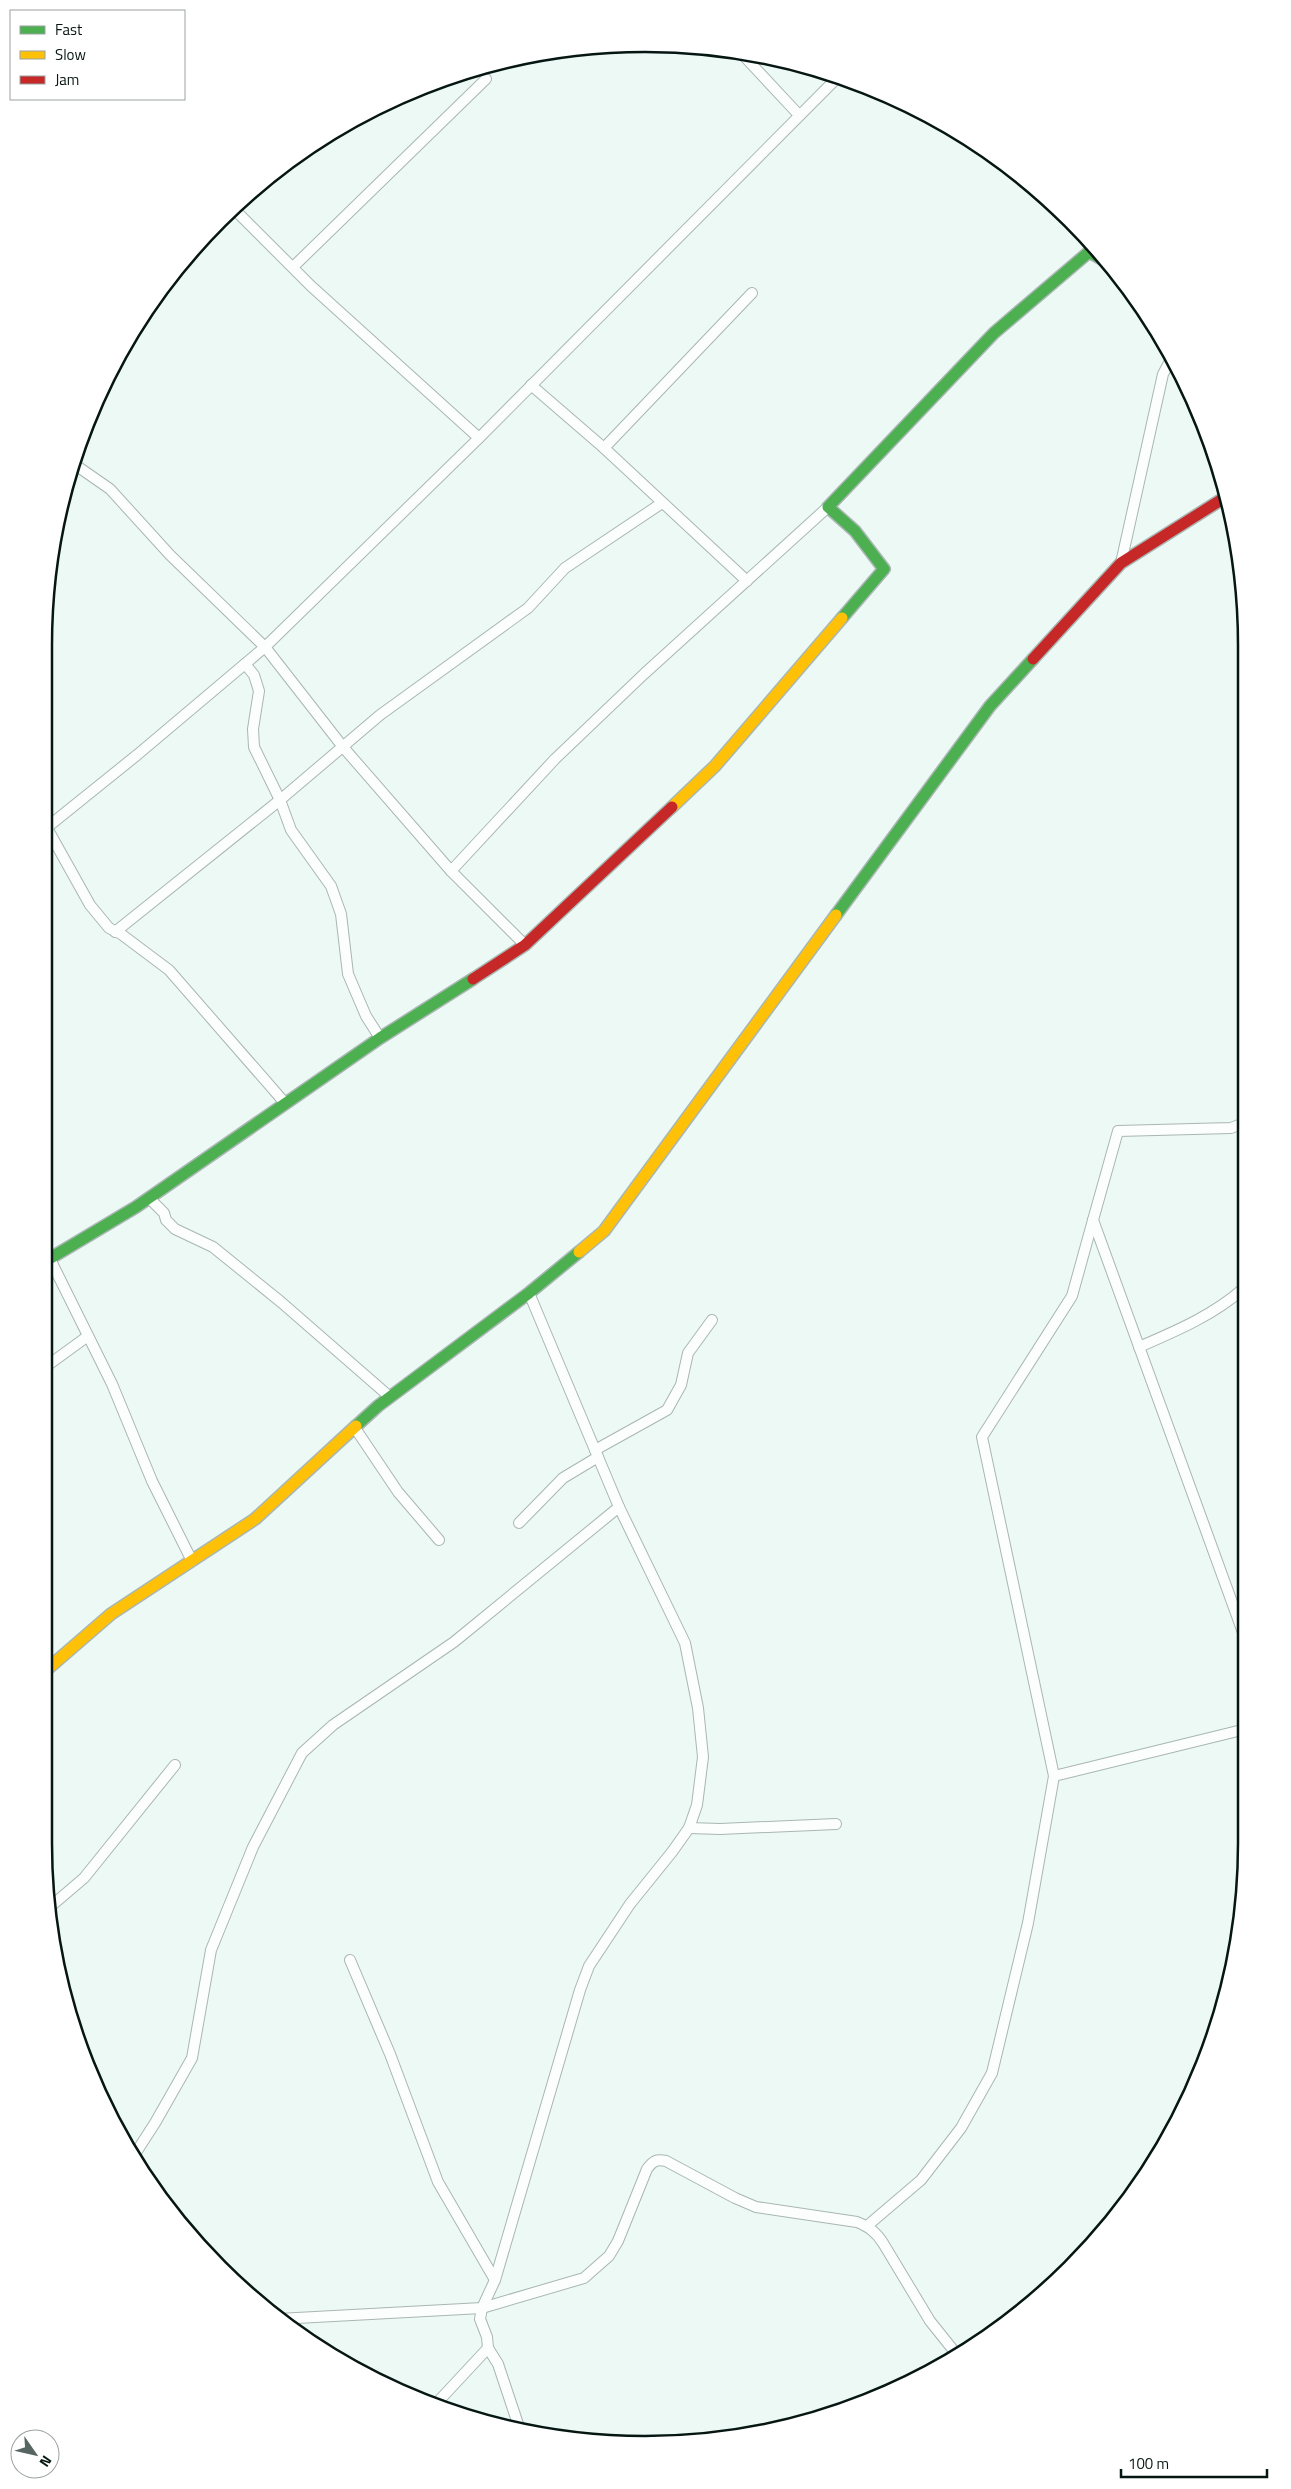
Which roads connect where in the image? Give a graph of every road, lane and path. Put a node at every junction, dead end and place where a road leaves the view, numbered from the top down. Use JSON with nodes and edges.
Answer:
{"nodes":[{"id":1,"x":750,"y":62,"type":"edge"},
{"id":2,"x":486,"y":79,"type":"dead end"},
{"id":3,"x":832,"y":83,"type":"edge"},
{"id":4,"x":800,"y":116,"type":"junction"},
{"id":5,"x":240,"y":214,"type":"edge"},
{"id":6,"x":1088,"y":251,"type":"edge"},
{"id":7,"x":292,"y":267,"type":"junction"},
{"id":8,"x":752,"y":293,"type":"dead end"},
{"id":9,"x":1167,"y":365,"type":"edge"},
{"id":10,"x":531,"y":385,"type":"junction"},
{"id":11,"x":479,"y":438,"type":"junction"},
{"id":12,"x":604,"y":448,"type":"junction"},
{"id":13,"x":80,"y":468,"type":"edge"},
{"id":14,"x":1220,"y":501,"type":"edge"},
{"id":15,"x":662,"y":503,"type":"junction"},
{"id":16,"x":828,"y":508,"type":"junction"},
{"id":17,"x":1121,"y":563,"type":"junction"},
{"id":18,"x":747,"y":581,"type":"junction"},
{"id":19,"x":264,"y":647,"type":"junction"},
{"id":20,"x":245,"y":664,"type":"junction"},
{"id":21,"x":344,"y":747,"type":"junction"},
{"id":22,"x":280,"y":800,"type":"junction"},
{"id":23,"x":52,"y":823,"type":"edge"},
{"id":24,"x":52,"y":838,"type":"edge"},
{"id":25,"x":451,"y":871,"type":"junction"},
{"id":26,"x":115,"y":932,"type":"junction"},
{"id":27,"x":525,"y":945,"type":"junction"},
{"id":28,"x":380,"y":1038,"type":"junction"},
{"id":29,"x":285,"y":1103,"type":"junction"},
{"id":30,"x":1238,"y":1125,"type":"edge"},
{"id":31,"x":149,"y":1198,"type":"junction"},
{"id":32,"x":1093,"y":1220,"type":"junction"},
{"id":33,"x":52,"y":1257,"type":"edge"},
{"id":34,"x":52,"y":1269,"type":"edge"},
{"id":35,"x":529,"y":1293,"type":"junction"},
{"id":36,"x":1238,"y":1294,"type":"edge"},
{"id":37,"x":712,"y":1320,"type":"dead end"},
{"id":38,"x":88,"y":1336,"type":"junction"},
{"id":39,"x":1139,"y":1347,"type":"junction"},
{"id":40,"x":52,"y":1362,"type":"edge"},
{"id":41,"x":390,"y":1397,"type":"junction"},
{"id":42,"x":355,"y":1428,"type":"junction"},
{"id":43,"x":597,"y":1453,"type":"junction"},
{"id":44,"x":619,"y":1507,"type":"junction"},
{"id":45,"x":519,"y":1523,"type":"dead end"},
{"id":46,"x":438,"y":1540,"type":"dead end"},
{"id":47,"x":192,"y":1561,"type":"junction"},
{"id":48,"x":1238,"y":1619,"type":"edge"},
{"id":49,"x":52,"y":1665,"type":"edge"},
{"id":50,"x":1238,"y":1731,"type":"edge"},
{"id":51,"x":175,"y":1765,"type":"dead end"},
{"id":52,"x":1054,"y":1776,"type":"junction"},
{"id":53,"x":836,"y":1824,"type":"dead end"},
{"id":54,"x":689,"y":1828,"type":"junction"},
{"id":55,"x":56,"y":1902,"type":"edge"},
{"id":56,"x":350,"y":1960,"type":"dead end"},
{"id":57,"x":137,"y":2149,"type":"edge"},
{"id":58,"x":867,"y":2226,"type":"junction"},
{"id":59,"x":495,"y":2280,"type":"junction"},
{"id":60,"x":482,"y":2308,"type":"junction"},
{"id":61,"x":291,"y":2318,"type":"edge"},
{"id":62,"x":488,"y":2348,"type":"junction"},
{"id":63,"x":953,"y":2350,"type":"edge"},
{"id":64,"x":440,"y":2399,"type":"edge"},
{"id":65,"x":517,"y":2422,"type":"edge"}],
"edges":[{"from":1,"to":4,"type":"street"},
{"from":2,"to":7,"type":"street"},
{"from":3,"to":4,"type":"street"},
{"from":4,"to":10,"type":"street"},
{"from":5,"to":7,"type":"street"},
{"from":6,"to":16,"type":"street"},
{"from":7,"to":11,"type":"street"},
{"from":8,"to":12,"type":"street"},
{"from":9,"to":17,"type":"street"},
{"from":10,"to":11,"type":"street"},
{"from":10,"to":12,"type":"street"},
{"from":11,"to":19,"type":"street"},
{"from":12,"to":15,"type":"street"},
{"from":13,"to":19,"type":"street"},
{"from":14,"to":17,"type":"street"},
{"from":15,"to":18,"type":"street"},
{"from":15,"to":21,"type":"street"},
{"from":16,"to":18,"type":"street"},
{"from":16,"to":27,"type":"street"},
{"from":17,"to":35,"type":"street"},
{"from":18,"to":25,"type":"street"},
{"from":19,"to":20,"type":"street"},
{"from":19,"to":21,"type":"street"},
{"from":20,"to":22,"type":"street"},
{"from":20,"to":23,"type":"street"},
{"from":21,"to":22,"type":"street"},
{"from":21,"to":25,"type":"street"},
{"from":22,"to":26,"type":"street"},
{"from":22,"to":28,"type":"street"},
{"from":24,"to":26,"type":"street"},
{"from":25,"to":27,"type":"street"},
{"from":26,"to":29,"type":"street"},
{"from":27,"to":28,"type":"street"},
{"from":28,"to":29,"type":"street"},
{"from":29,"to":31,"type":"street"},
{"from":30,"to":32,"type":"street"},
{"from":31,"to":33,"type":"street"},
{"from":31,"to":41,"type":"street"},
{"from":32,"to":39,"type":"street"},
{"from":32,"to":52,"type":"street"},
{"from":34,"to":38,"type":"street"},
{"from":35,"to":41,"type":"street"},
{"from":35,"to":43,"type":"street"},
{"from":36,"to":39,"type":"street"},
{"from":37,"to":43,"type":"street"},
{"from":38,"to":40,"type":"street"},
{"from":38,"to":47,"type":"street"},
{"from":39,"to":48,"type":"street"},
{"from":41,"to":42,"type":"street"},
{"from":42,"to":46,"type":"street"},
{"from":42,"to":47,"type":"street"},
{"from":43,"to":44,"type":"street"},
{"from":43,"to":45,"type":"street"},
{"from":44,"to":54,"type":"street"},
{"from":44,"to":57,"type":"street"},
{"from":47,"to":49,"type":"street"},
{"from":50,"to":52,"type":"street"},
{"from":51,"to":55,"type":"street"},
{"from":52,"to":58,"type":"street"},
{"from":53,"to":54,"type":"street"},
{"from":54,"to":59,"type":"street"},
{"from":56,"to":59,"type":"street"},
{"from":58,"to":60,"type":"street"},
{"from":58,"to":63,"type":"street"},
{"from":59,"to":60,"type":"street"},
{"from":60,"to":61,"type":"street"},
{"from":60,"to":62,"type":"street"},
{"from":62,"to":64,"type":"street"},
{"from":62,"to":65,"type":"street"}]}
